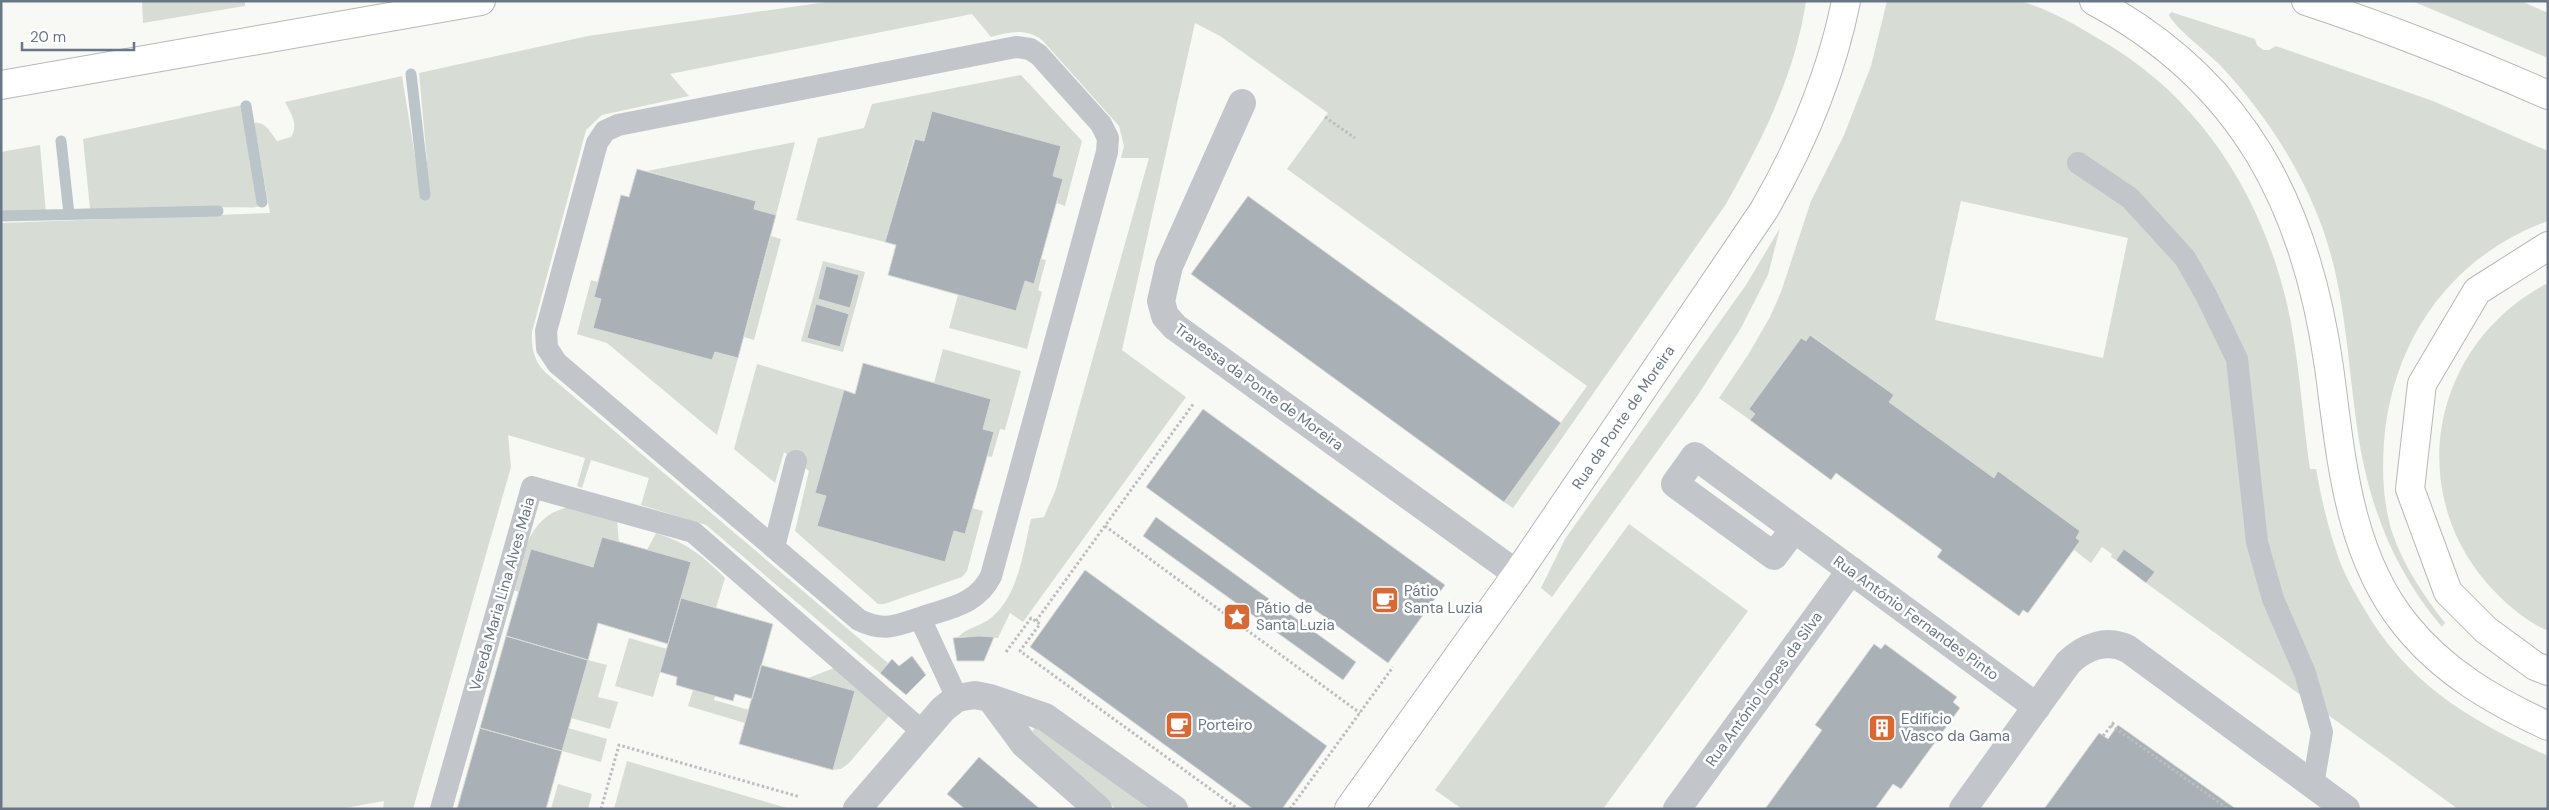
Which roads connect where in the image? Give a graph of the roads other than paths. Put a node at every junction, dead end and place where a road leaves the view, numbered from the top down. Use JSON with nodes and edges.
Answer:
{"nodes":[{"id":1,"x":481,"y":1,"type":"edge"},
{"id":2,"x":1846,"y":1,"type":"edge"},
{"id":3,"x":2094,"y":1,"type":"edge"},
{"id":4,"x":2306,"y":1,"type":"edge"},
{"id":5,"x":1,"y":85,"type":"edge"},
{"id":6,"x":2548,"y":95,"type":"edge"},
{"id":7,"x":1242,"y":104,"type":"dead end"},
{"id":8,"x":2078,"y":164,"type":"dead end"},
{"id":9,"x":2548,"y":246,"type":"edge"},
{"id":10,"x":796,"y":461,"type":"dead end"},
{"id":11,"x":1794,"y":529,"type":"dead end"},
{"id":12,"x":774,"y":547,"type":"junction"},
{"id":13,"x":1851,"y":570,"type":"junction"},
{"id":14,"x":1517,"y":574,"type":"junction"},
{"id":15,"x":920,"y":618,"type":"junction"},
{"id":16,"x":2548,"y":671,"type":"edge"},
{"id":17,"x":958,"y":698,"type":"junction"},
{"id":18,"x":990,"y":698,"type":"junction"},
{"id":19,"x":2037,"y":707,"type":"junction"},
{"id":20,"x":2548,"y":726,"type":"edge"},
{"id":21,"x":923,"y":732,"type":"junction"},
{"id":22,"x":2313,"y":785,"type":"junction"},
{"id":23,"x":2339,"y":807,"type":"edge"},
{"id":24,"x":441,"y":809,"type":"edge"},
{"id":25,"x":857,"y":809,"type":"edge"},
{"id":26,"x":1098,"y":809,"type":"edge"},
{"id":27,"x":1174,"y":809,"type":"edge"},
{"id":28,"x":1349,"y":809,"type":"edge"},
{"id":29,"x":1677,"y":809,"type":"edge"},
{"id":30,"x":1963,"y":809,"type":"edge"}],
"edges":[{"from":1,"to":5,"type":"main road"},
{"from":2,"to":14,"type":"main road","name":"Rua da Ponte de Moreira"},
{"from":3,"to":20,"type":"main road"},
{"from":4,"to":6,"type":"main road"},
{"from":7,"to":14,"type":"street","name":"Travessa da Ponte de Moreira"},
{"from":8,"to":22,"type":"lane"},
{"from":9,"to":16,"type":"main road"},
{"from":10,"to":12,"type":"lane"},
{"from":11,"to":13,"type":"street","name":"Rua António Fernandes Pinto"},
{"from":12,"to":15,"type":"lane"},
{"from":12,"to":15,"type":"lane"},
{"from":13,"to":19,"type":"street","name":"Rua António Fernandes Pinto"},
{"from":13,"to":29,"type":"street","name":"Rua António Lopes da Silva"},
{"from":14,"to":28,"type":"main road","name":"Rua da Ponte de Moreira"},
{"from":15,"to":17,"type":"lane"},
{"from":17,"to":18,"type":"street"},
{"from":17,"to":21,"type":"street"},
{"from":18,"to":26,"type":"street"},
{"from":18,"to":27,"type":"street"},
{"from":19,"to":22,"type":"street"},
{"from":19,"to":30,"type":"street"},
{"from":21,"to":24,"type":"lane","name":"Vereda Maria Lina Alves Maia"},
{"from":21,"to":25,"type":"street"},
{"from":22,"to":23,"type":"street"}]}
